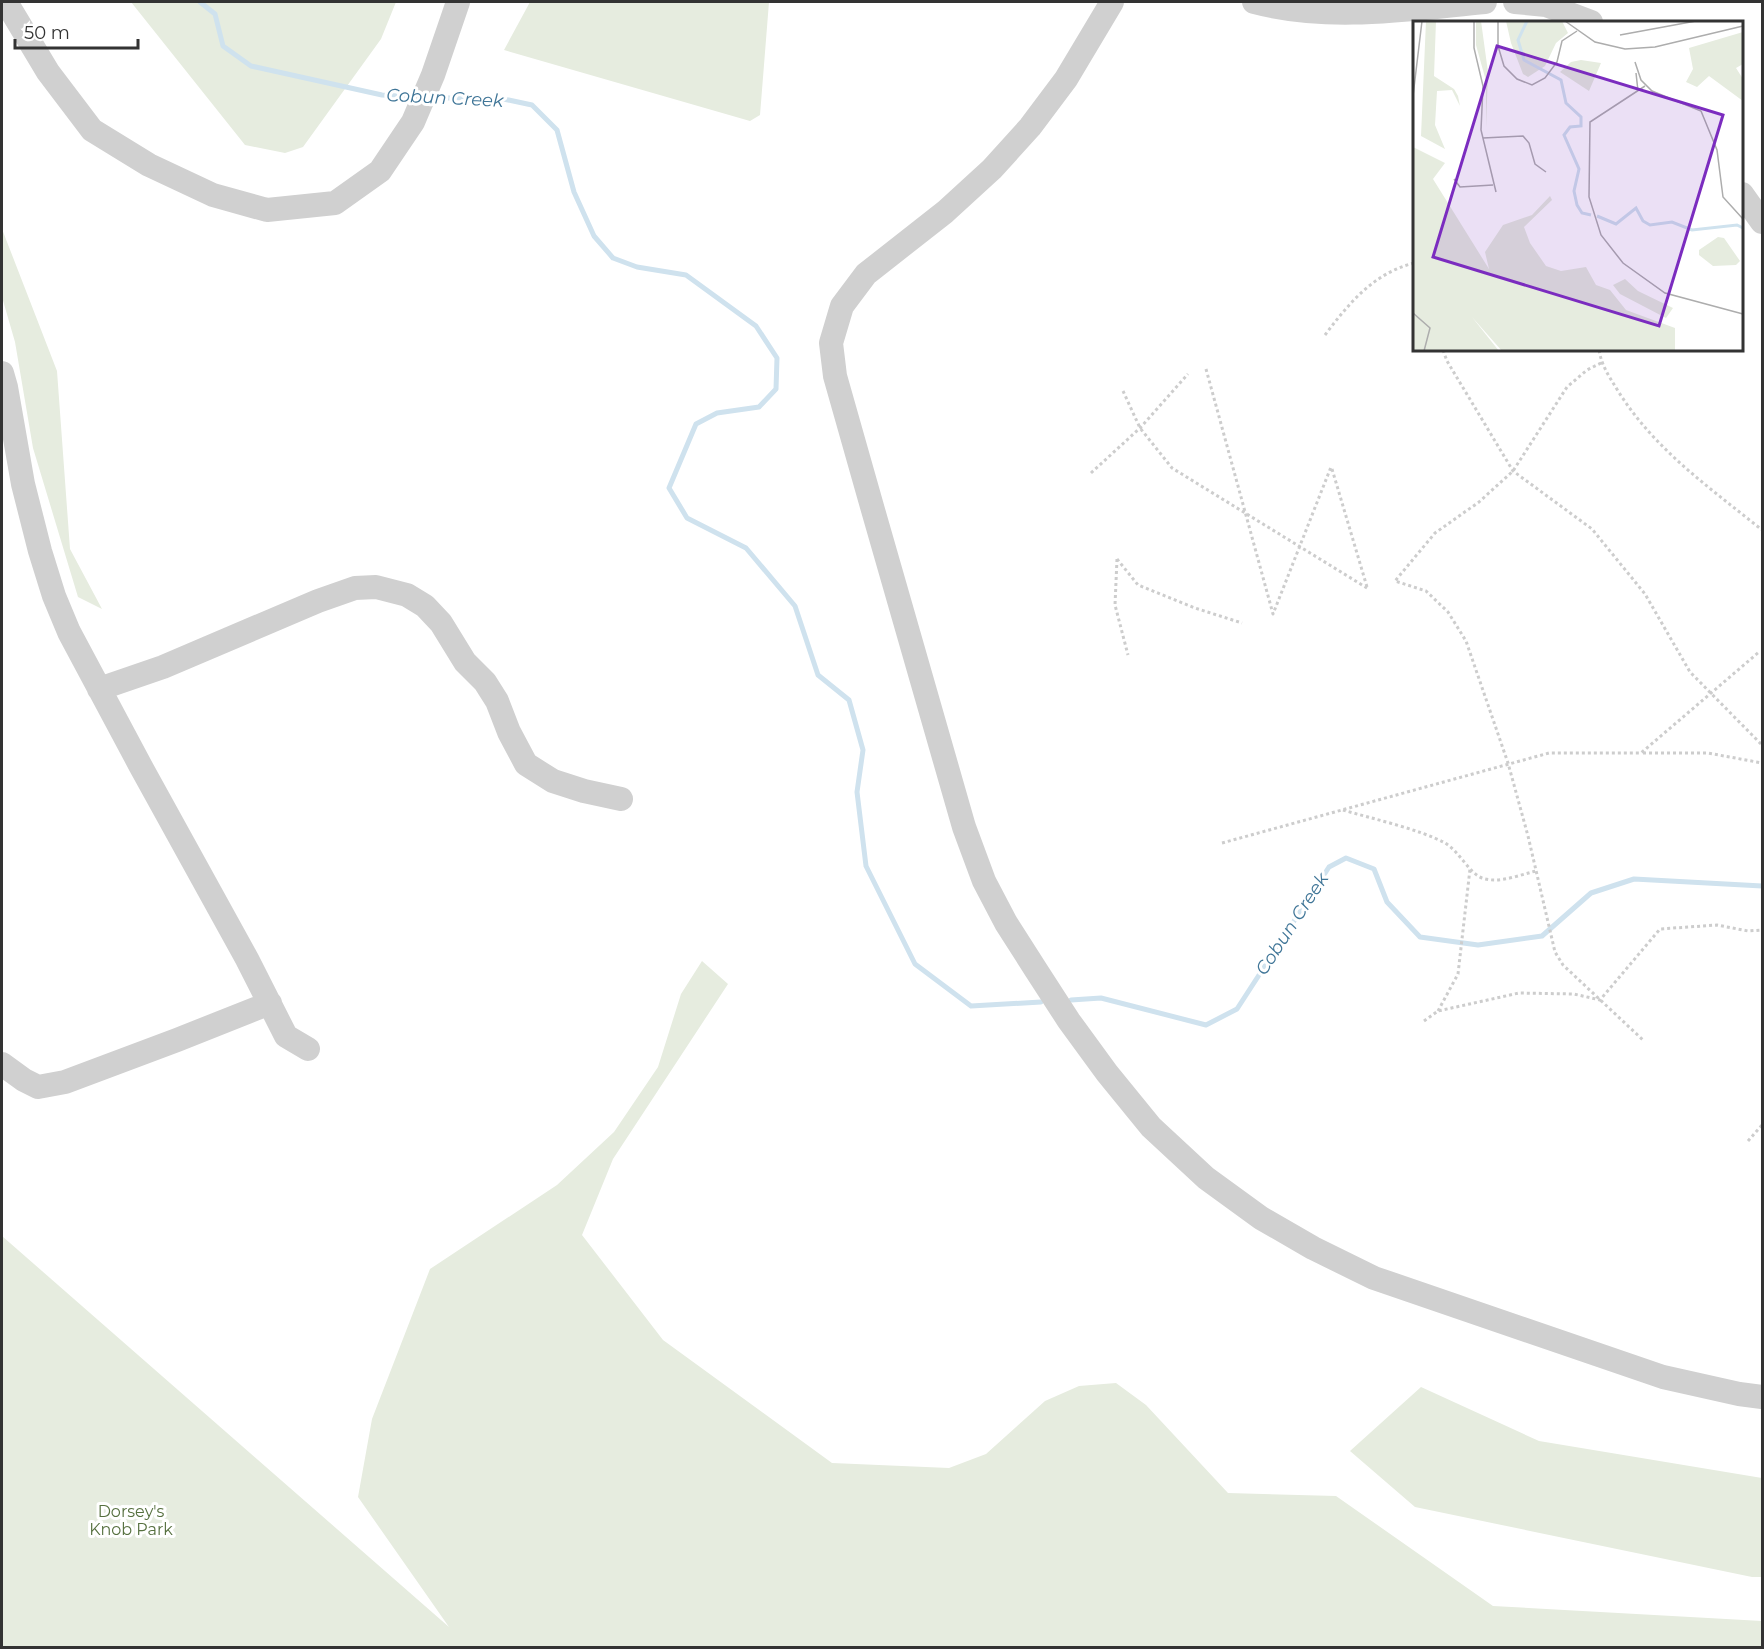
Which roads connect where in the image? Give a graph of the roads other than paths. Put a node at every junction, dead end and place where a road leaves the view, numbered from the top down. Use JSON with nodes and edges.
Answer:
{"nodes":[{"id":1,"x":6,"y":2,"type":"edge"},
{"id":2,"x":458,"y":2,"type":"edge"},
{"id":3,"x":1254,"y":2,"type":"edge"},
{"id":4,"x":1485,"y":2,"type":"edge"},
{"id":5,"x":1515,"y":2,"type":"edge"},
{"id":6,"x":1105,"y":7,"type":"edge"},
{"id":7,"x":1588,"y":21,"type":"edge"},
{"id":8,"x":1743,"y":195,"type":"edge"},
{"id":9,"x":1762,"y":222,"type":"edge"},
{"id":10,"x":2,"y":373,"type":"edge"},
{"id":11,"x":99,"y":688,"type":"junction"},
{"id":12,"x":621,"y":799,"type":"dead end"},
{"id":13,"x":270,"y":1003,"type":"junction"},
{"id":14,"x":308,"y":1049,"type":"dead end"},
{"id":15,"x":2,"y":1064,"type":"edge"},
{"id":16,"x":1762,"y":1397,"type":"edge"}],
"edges":[{"from":1,"to":2,"type":"lane"},
{"from":3,"to":4,"type":"lane"},
{"from":5,"to":7,"type":"lane"},
{"from":6,"to":16,"type":"lane"},
{"from":8,"to":9,"type":"lane"},
{"from":10,"to":11,"type":"lane"},
{"from":11,"to":12,"type":"lane"},
{"from":11,"to":13,"type":"lane"},
{"from":13,"to":14,"type":"lane"},
{"from":13,"to":15,"type":"lane"}]}
